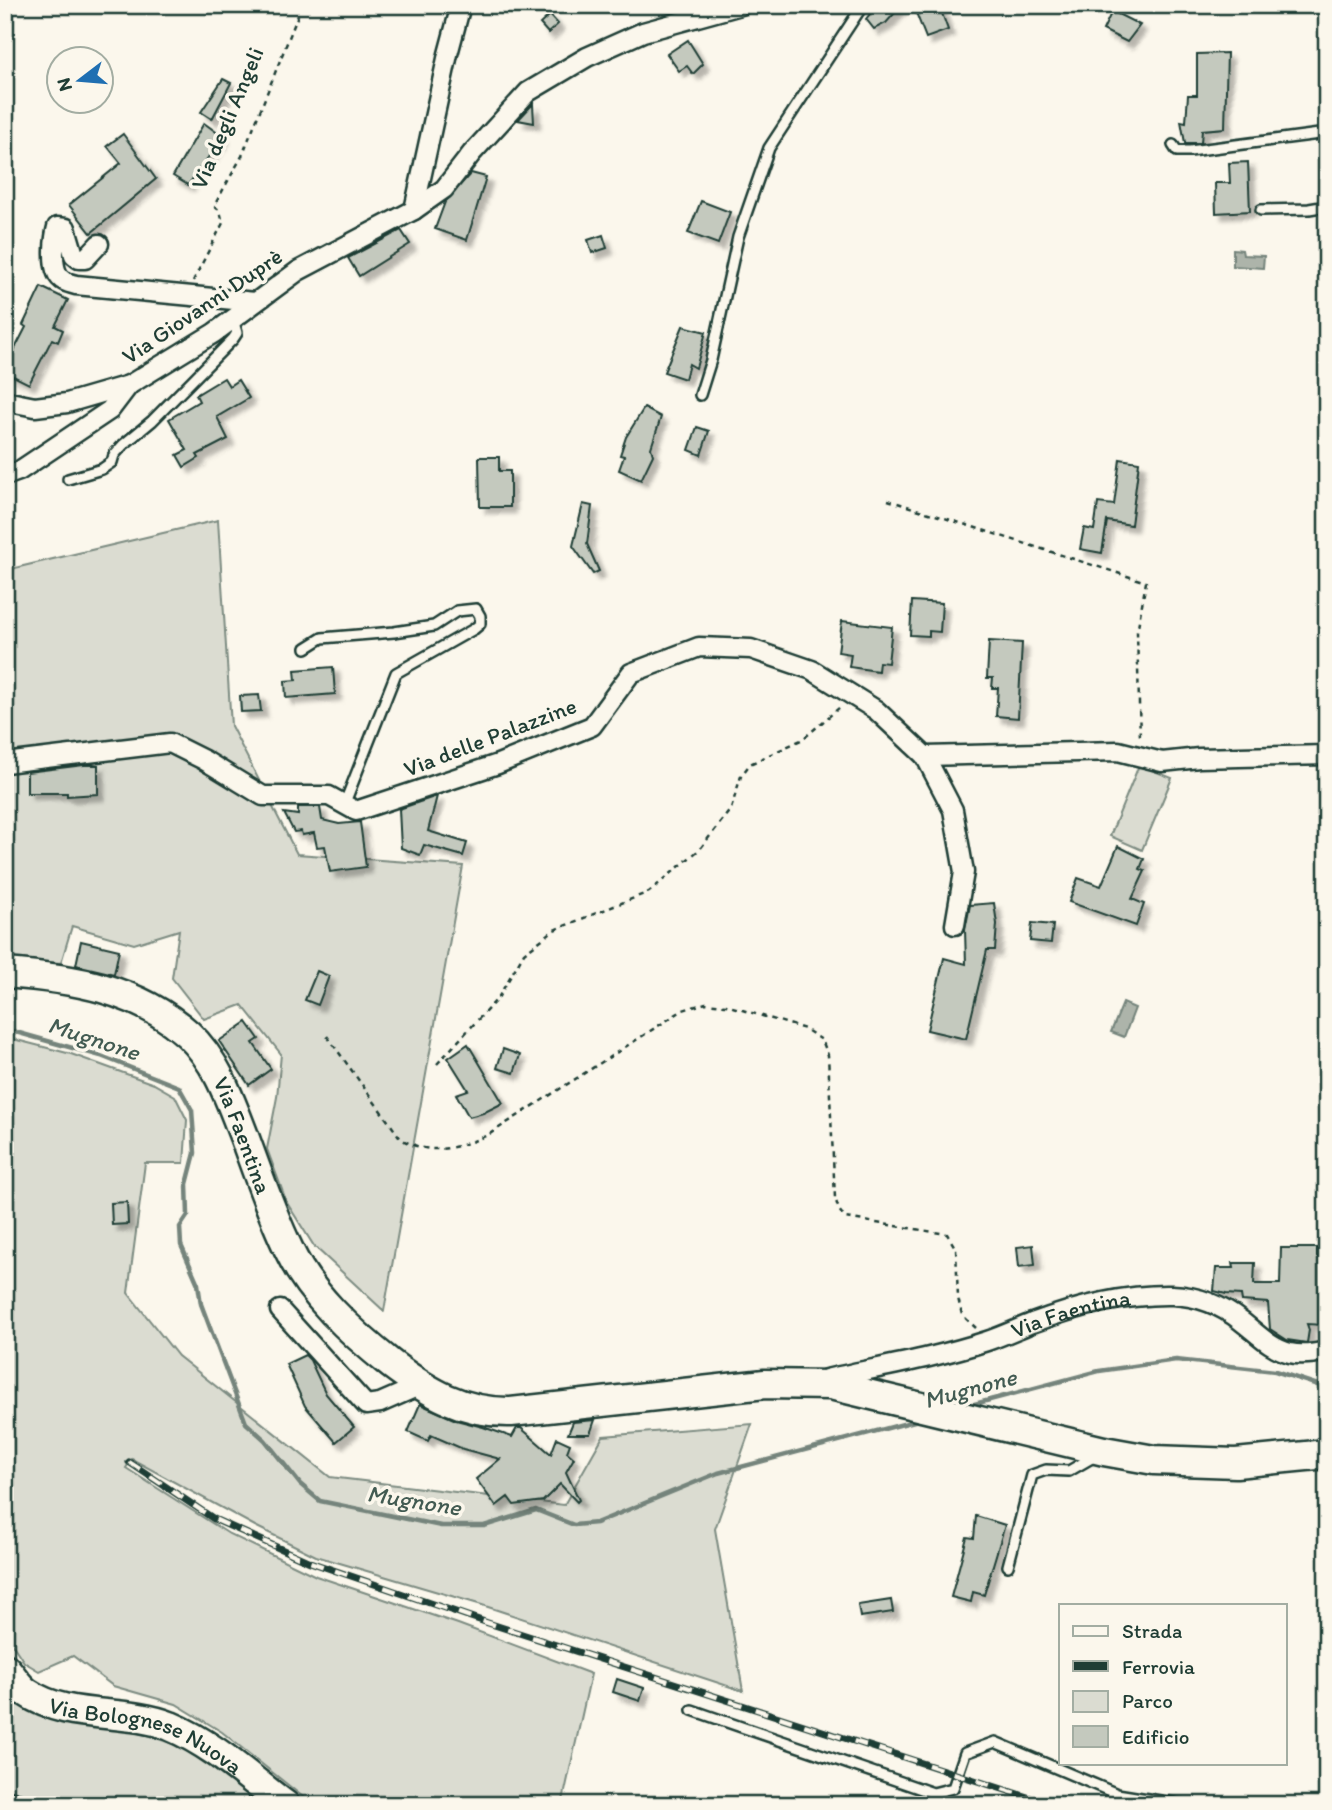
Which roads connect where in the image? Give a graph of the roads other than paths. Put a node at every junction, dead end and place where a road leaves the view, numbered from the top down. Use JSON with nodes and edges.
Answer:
{"nodes":[{"id":1,"x":461,"y":5,"type":"edge"},
{"id":2,"x":863,"y":5,"type":"edge"},
{"id":3,"x":733,"y":7,"type":"edge"},
{"id":4,"x":1327,"y":132,"type":"edge"},
{"id":5,"x":1173,"y":145,"type":"dead end"},
{"id":6,"x":1327,"y":206,"type":"edge"},
{"id":7,"x":1261,"y":210,"type":"dead end"},
{"id":8,"x":414,"y":211,"type":"junction"},
{"id":9,"x":99,"y":244,"type":"dead end"},
{"id":10,"x":255,"y":302,"type":"junction"},
{"id":11,"x":233,"y":319,"type":"junction"},
{"id":12,"x":129,"y":385,"type":"junction"},
{"id":13,"x":700,"y":395,"type":"dead end"},
{"id":14,"x":5,"y":401,"type":"edge"},
{"id":15,"x":5,"y":476,"type":"edge"},
{"id":16,"x":68,"y":479,"type":"dead end"},
{"id":17,"x":306,"y":648,"type":"dead end"},
{"id":18,"x":1327,"y":755,"type":"edge"},
{"id":19,"x":925,"y":756,"type":"junction"},
{"id":20,"x":5,"y":763,"type":"edge"},
{"id":21,"x":344,"y":804,"type":"junction"},
{"id":22,"x":955,"y":925,"type":"dead end"},
{"id":23,"x":5,"y":973,"type":"edge"},
{"id":24,"x":280,"y":1310,"type":"dead end"},
{"id":25,"x":1327,"y":1351,"type":"edge"},
{"id":26,"x":807,"y":1384,"type":"junction"},
{"id":27,"x":419,"y":1386,"type":"junction"},
{"id":28,"x":1104,"y":1451,"type":"junction"},
{"id":29,"x":1327,"y":1454,"type":"edge"},
{"id":30,"x":1008,"y":1566,"type":"dead end"},
{"id":31,"x":5,"y":1668,"type":"edge"},
{"id":32,"x":692,"y":1710,"type":"dead end"},
{"id":33,"x":5,"y":1800,"type":"edge"},
{"id":34,"x":22,"y":1805,"type":"edge"},
{"id":35,"x":285,"y":1805,"type":"edge"},
{"id":36,"x":1185,"y":1805,"type":"edge"}],
"edges":[{"from":1,"to":8,"type":"street"},
{"from":2,"to":13,"type":"lane"},
{"from":3,"to":8,"type":"street","name":"Via Giovanni Duprè"},
{"from":4,"to":5,"type":"lane"},
{"from":6,"to":7,"type":"lane"},
{"from":8,"to":10,"type":"street","name":"Via Giovanni Duprè"},
{"from":9,"to":10,"type":"street"},
{"from":10,"to":11,"type":"street","name":"Via Giovanni Duprè"},
{"from":11,"to":12,"type":"street","name":"Via Giovanni Duprè"},
{"from":11,"to":16,"type":"lane"},
{"from":12,"to":14,"type":"street","name":"Via Giovanni Duprè"},
{"from":12,"to":15,"type":"street"},
{"from":17,"to":21,"type":"lane"},
{"from":18,"to":19,"type":"street"},
{"from":19,"to":21,"type":"street","name":"Via delle Palazzine"},
{"from":19,"to":22,"type":"street","name":"Via delle Palazzine"},
{"from":20,"to":21,"type":"street","name":"Via delle Palazzine"},
{"from":23,"to":27,"type":"main road","name":"Via Faentina"},
{"from":24,"to":27,"type":"street"},
{"from":25,"to":26,"type":"street","name":"Via Faentina"},
{"from":26,"to":27,"type":"main road","name":"Via Faentina"},
{"from":26,"to":28,"type":"main road","name":"Via Faentina"},
{"from":28,"to":29,"type":"main road","name":"Via Faentina"},
{"from":28,"to":30,"type":"lane"},
{"from":31,"to":35,"type":"main road","name":"Via Bolognese Nuova"},
{"from":32,"to":36,"type":"lane"},
{"from":33,"to":34,"type":"street"}]}
